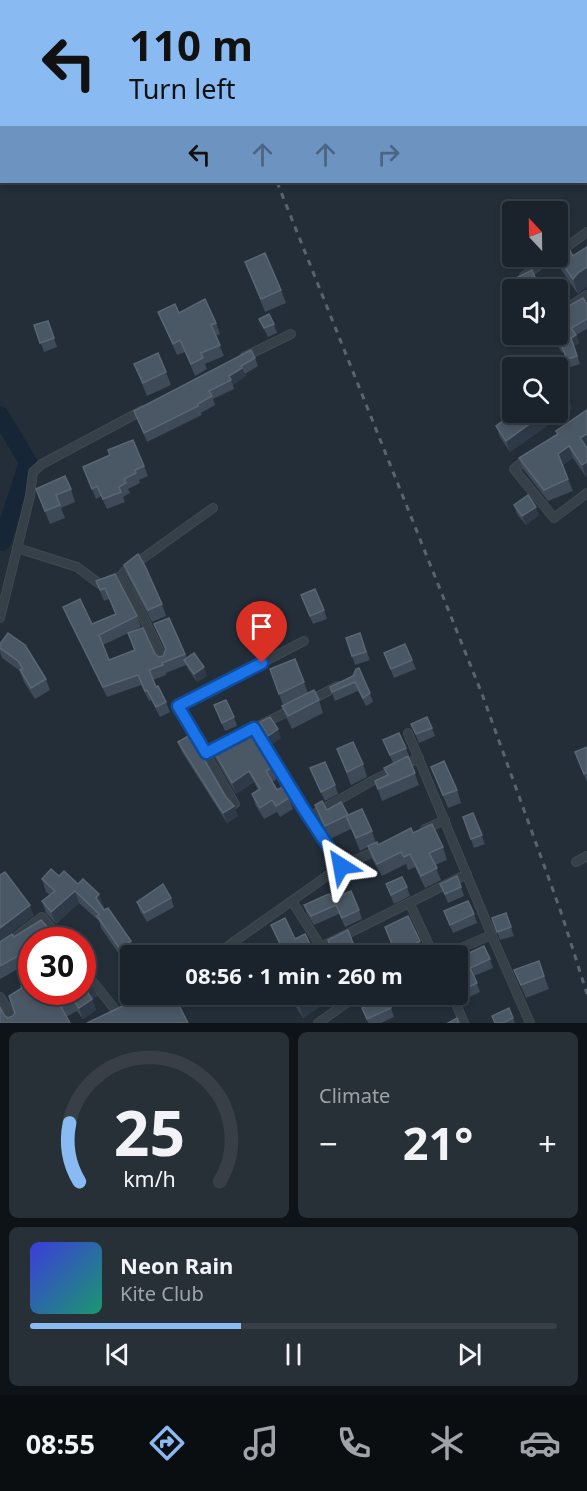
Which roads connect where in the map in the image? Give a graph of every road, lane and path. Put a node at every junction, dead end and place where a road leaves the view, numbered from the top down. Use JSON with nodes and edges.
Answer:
{"nodes":[{"id":1,"x":587,"y":232,"type":"edge"},
{"id":2,"x":568,"y":245,"type":"edge"},
{"id":3,"x":537,"y":267,"type":"edge"},
{"id":4,"x":523,"y":277,"type":"edge"},
{"id":5,"x":587,"y":295,"type":"edge"},
{"id":6,"x":568,"y":307,"type":"edge"},
{"id":7,"x":291,"y":334,"type":"dead end"},
{"id":8,"x":234,"y":362,"type":"edge"},
{"id":9,"x":153,"y":404,"type":"edge"},
{"id":10,"x":532,"y":455,"type":"edge"},
{"id":11,"x":587,"y":493,"type":"edge"},
{"id":12,"x":213,"y":508,"type":"dead end"},
{"id":13,"x":17,"y":548,"type":"junction"},
{"id":14,"x":121,"y":576,"type":"junction"},
{"id":15,"x":0,"y":618,"type":"edge"},
{"id":16,"x":304,"y":641,"type":"dead end"},
{"id":17,"x":164,"y":662,"type":"edge"},
{"id":18,"x":343,"y":684,"type":"edge"},
{"id":19,"x":254,"y":728,"type":"junction"},
{"id":20,"x":244,"y":733,"type":"edge"},
{"id":21,"x":408,"y":733,"type":"dead end"},
{"id":22,"x":216,"y":748,"type":"edge"},
{"id":23,"x":206,"y":753,"type":"junction"},
{"id":24,"x":419,"y":758,"type":"junction"},
{"id":25,"x":235,"y":804,"type":"edge"},
{"id":26,"x":309,"y":817,"type":"junction"},
{"id":27,"x":445,"y":820,"type":"junction"},
{"id":28,"x":414,"y":834,"type":"edge"},
{"id":29,"x":383,"y":848,"type":"edge"},
{"id":30,"x":587,"y":856,"type":"edge"},
{"id":31,"x":576,"y":862,"type":"dead end"},
{"id":32,"x":341,"y":866,"type":"junction"},
{"id":33,"x":467,"y":874,"type":"junction"},
{"id":34,"x":292,"y":901,"type":"junction"},
{"id":35,"x":410,"y":904,"type":"junction"},
{"id":36,"x":29,"y":927,"type":"edge"},
{"id":37,"x":50,"y":927,"type":"edge"},
{"id":38,"x":18,"y":935,"type":"edge"},
{"id":39,"x":491,"y":935,"type":"junction"},
{"id":40,"x":10,"y":941,"type":"edge"},
{"id":41,"x":230,"y":945,"type":"edge"},
{"id":42,"x":317,"y":945,"type":"edge"},
{"id":43,"x":334,"y":945,"type":"edge"},
{"id":44,"x":429,"y":945,"type":"edge"},
{"id":45,"x":468,"y":945,"type":"edge"},
{"id":46,"x":96,"y":988,"type":"edge"},
{"id":47,"x":0,"y":997,"type":"edge"},
{"id":48,"x":338,"y":1005,"type":"edge"},
{"id":49,"x":457,"y":1005,"type":"edge"},
{"id":50,"x":125,"y":1007,"type":"edge"},
{"id":51,"x":13,"y":1023,"type":"edge"},
{"id":52,"x":318,"y":1023,"type":"edge"},
{"id":53,"x":464,"y":1023,"type":"edge"},
{"id":54,"x":530,"y":1023,"type":"edge"}],
"edges":[{"from":1,"to":2,"type":"street"},
{"from":3,"to":4,"type":"street"},
{"from":5,"to":6,"type":"street"},
{"from":7,"to":8,"type":"street"},
{"from":9,"to":13,"type":"street"},
{"from":10,"to":11,"type":"street"},
{"from":12,"to":14,"type":"street"},
{"from":13,"to":14,"type":"street"},
{"from":13,"to":15,"type":"street"},
{"from":14,"to":17,"type":"street"},
{"from":16,"to":23,"type":"street"},
{"from":18,"to":19,"type":"street"},
{"from":19,"to":20,"type":"street"},
{"from":19,"to":26,"type":"street"},
{"from":21,"to":24,"type":"street"},
{"from":22,"to":23,"type":"street"},
{"from":23,"to":25,"type":"street"},
{"from":24,"to":26,"type":"street"},
{"from":24,"to":27,"type":"street"},
{"from":26,"to":32,"type":"street"},
{"from":27,"to":28,"type":"street"},
{"from":27,"to":33,"type":"street"},
{"from":29,"to":32,"type":"street"},
{"from":30,"to":31,"type":"street"},
{"from":32,"to":34,"type":"street"},
{"from":33,"to":35,"type":"street"},
{"from":33,"to":39,"type":"street"},
{"from":34,"to":41,"type":"street"},
{"from":34,"to":42,"type":"street"},
{"from":35,"to":43,"type":"street"},
{"from":35,"to":44,"type":"street"},
{"from":36,"to":37,"type":"street"},
{"from":38,"to":40,"type":"street"},
{"from":39,"to":45,"type":"street"},
{"from":39,"to":54,"type":"street"},
{"from":46,"to":50,"type":"street"},
{"from":47,"to":51,"type":"street"},
{"from":48,"to":52,"type":"street"},
{"from":49,"to":53,"type":"street"}]}
